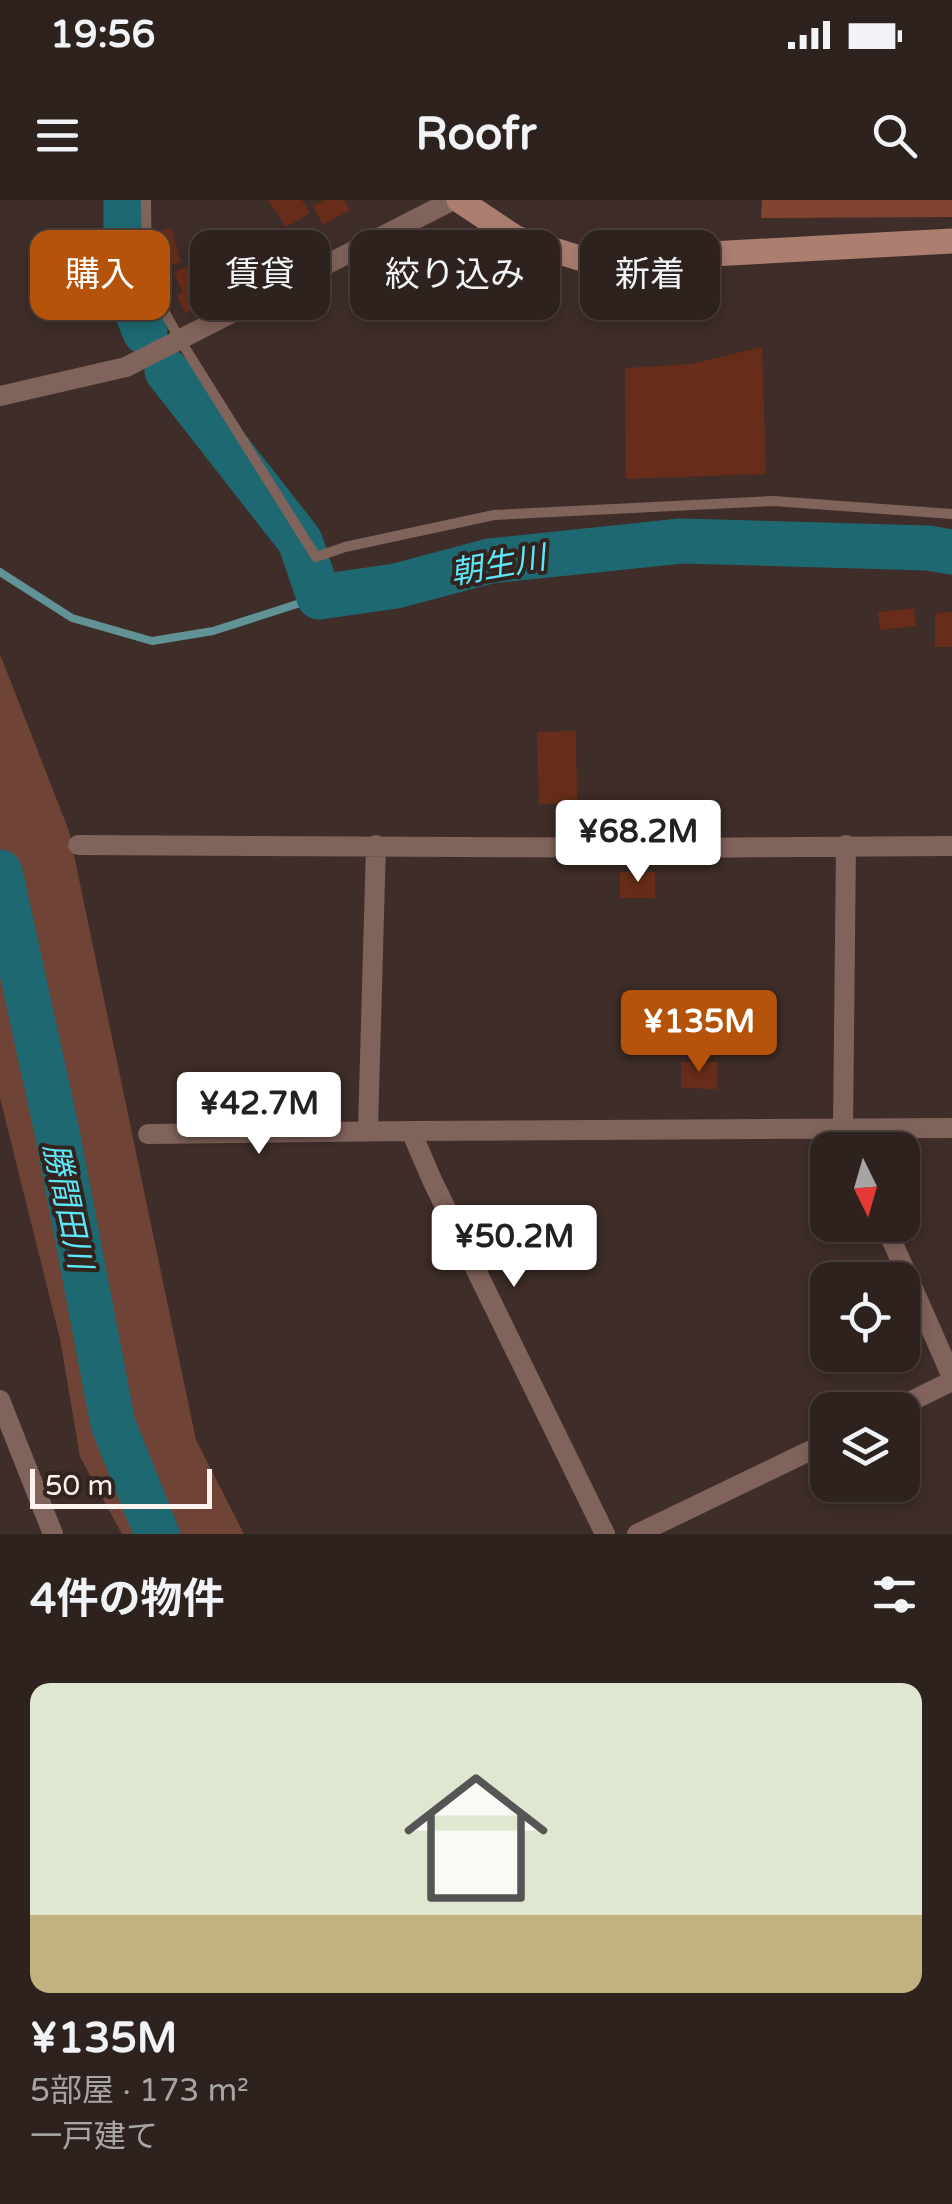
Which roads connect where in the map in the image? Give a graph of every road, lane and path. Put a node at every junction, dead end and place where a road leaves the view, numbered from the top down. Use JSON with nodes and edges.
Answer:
{"nodes":[{"id":1,"x":146,"y":200,"type":"edge"},
{"id":2,"x":456,"y":200,"type":"edge"},
{"id":3,"x":952,"y":241,"type":"edge"},
{"id":4,"x":180,"y":340,"type":"junction"},
{"id":5,"x":0,"y":396,"type":"edge"},
{"id":6,"x":952,"y":514,"type":"edge"},
{"id":7,"x":78,"y":844,"type":"dead end"},
{"id":8,"x":376,"y":845,"type":"junction"},
{"id":9,"x":846,"y":845,"type":"junction"},
{"id":10,"x":952,"y":846,"type":"edge"},
{"id":11,"x":952,"y":1128,"type":"edge"},
{"id":12,"x":368,"y":1129,"type":"junction"},
{"id":13,"x":843,"y":1129,"type":"junction"},
{"id":14,"x":411,"y":1131,"type":"junction"},
{"id":15,"x":844,"y":1132,"type":"edge"},
{"id":16,"x":148,"y":1134,"type":"dead end"},
{"id":17,"x":892,"y":1242,"type":"edge"},
{"id":18,"x":952,"y":1379,"type":"edge"},
{"id":19,"x":920,"y":1396,"type":"edge"},
{"id":20,"x":0,"y":1400,"type":"edge"},
{"id":21,"x":810,"y":1451,"type":"edge"},
{"id":22,"x":53,"y":1534,"type":"edge"},
{"id":23,"x":605,"y":1534,"type":"edge"},
{"id":24,"x":637,"y":1534,"type":"edge"}],
"edges":[{"from":1,"to":4,"type":"lane"},
{"from":2,"to":3,"type":"street"},
{"from":2,"to":4,"type":"street"},
{"from":4,"to":5,"type":"street"},
{"from":4,"to":6,"type":"lane"},
{"from":7,"to":8,"type":"street"},
{"from":8,"to":9,"type":"street"},
{"from":8,"to":12,"type":"street"},
{"from":9,"to":10,"type":"street"},
{"from":9,"to":13,"type":"street"},
{"from":11,"to":13,"type":"street"},
{"from":12,"to":14,"type":"street"},
{"from":12,"to":16,"type":"street"},
{"from":13,"to":14,"type":"street"},
{"from":13,"to":15,"type":"street"},
{"from":14,"to":23,"type":"street"},
{"from":17,"to":18,"type":"street"},
{"from":18,"to":19,"type":"street"},
{"from":20,"to":22,"type":"street"},
{"from":21,"to":24,"type":"street"}]}
